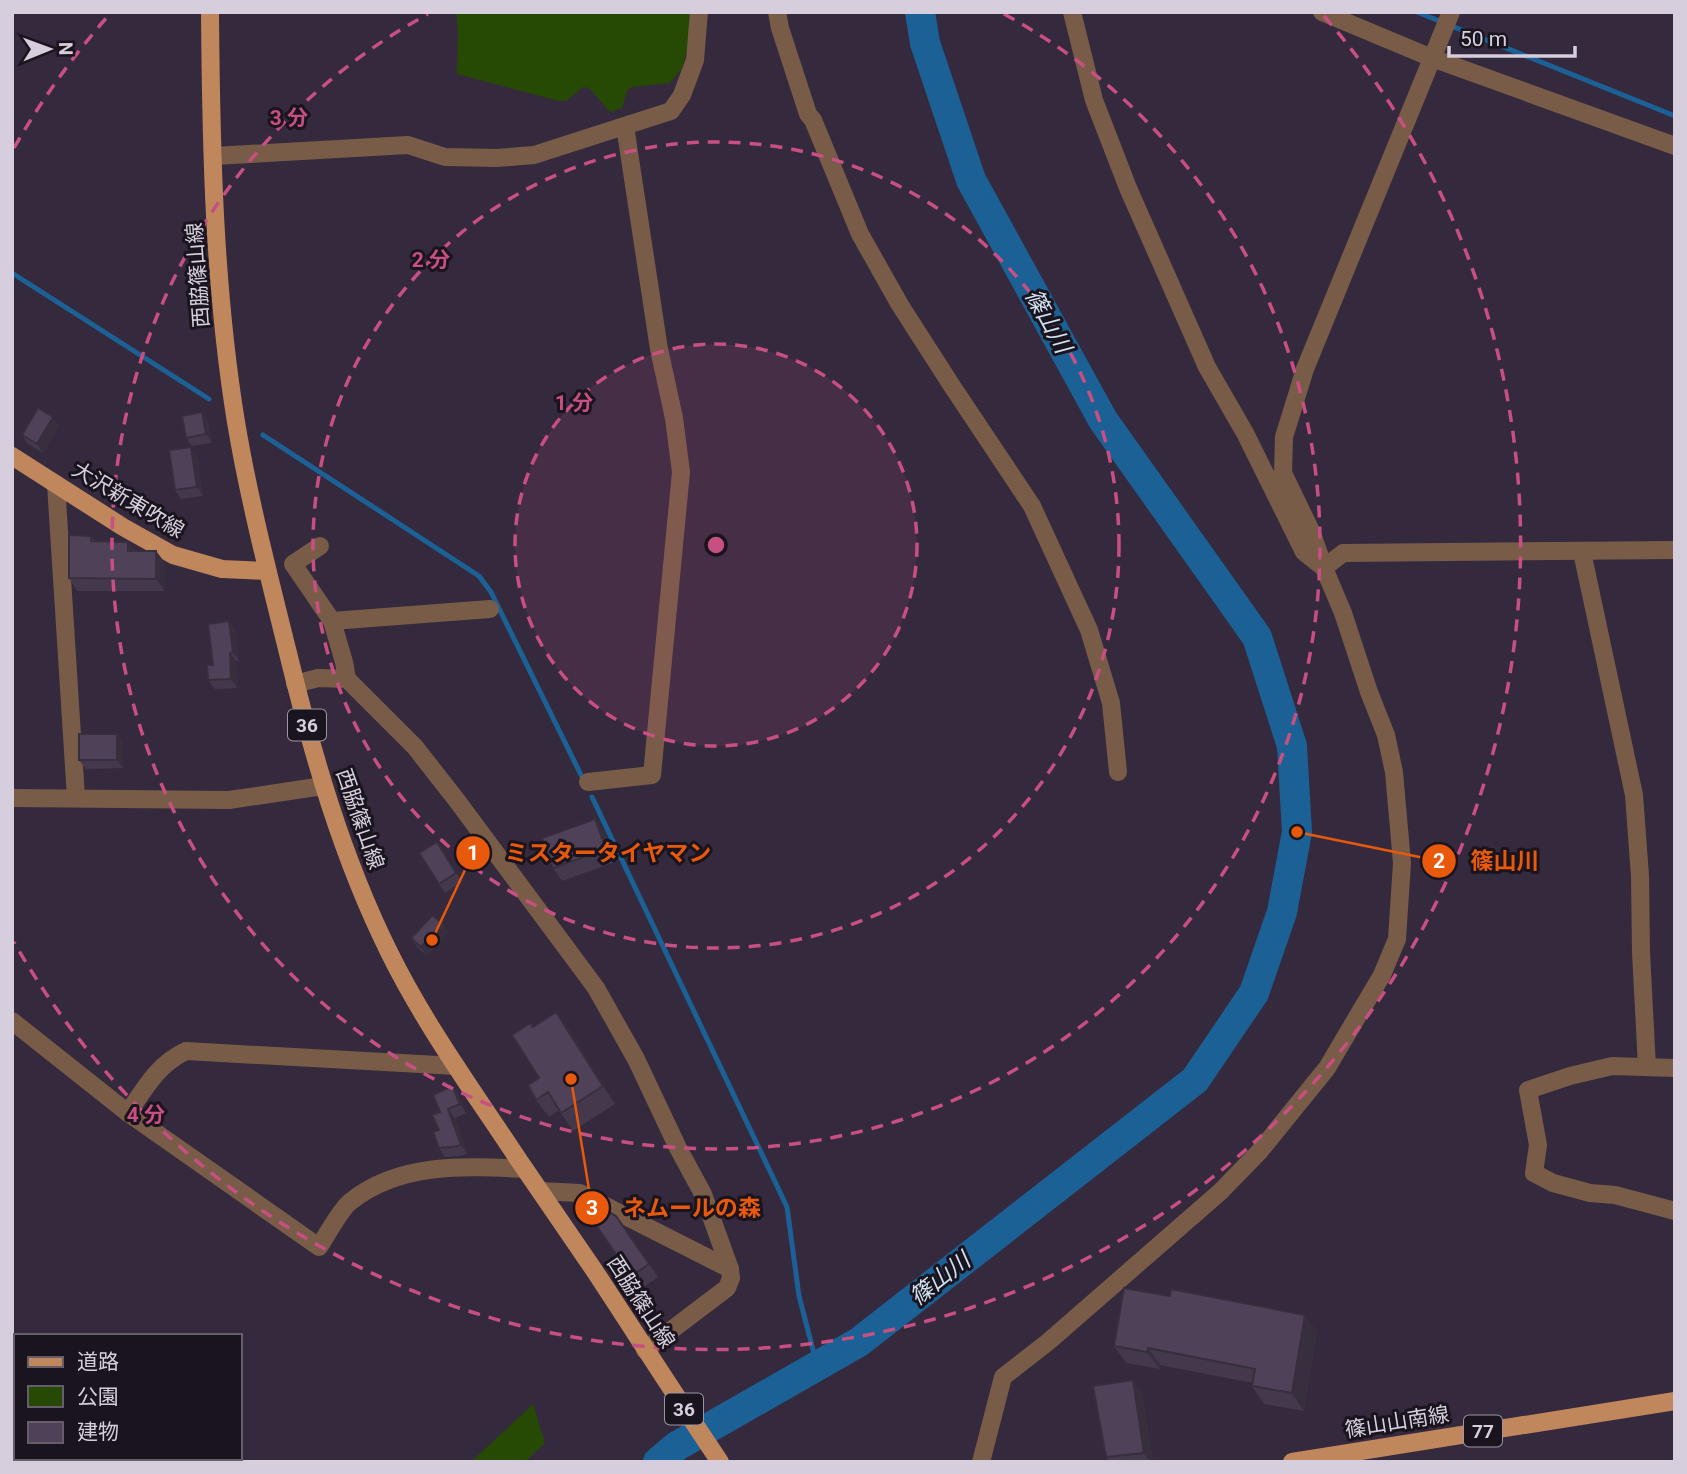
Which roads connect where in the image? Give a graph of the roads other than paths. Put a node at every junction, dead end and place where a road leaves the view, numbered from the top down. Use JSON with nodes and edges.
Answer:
{"nodes":[{"id":1,"x":209,"y":12,"type":"edge"},
{"id":2,"x":699,"y":12,"type":"edge"},
{"id":3,"x":777,"y":12,"type":"edge"},
{"id":4,"x":1072,"y":12,"type":"edge"},
{"id":5,"x":1322,"y":12,"type":"edge"},
{"id":6,"x":1451,"y":12,"type":"edge"},
{"id":7,"x":1432,"y":58,"type":"junction"},
{"id":8,"x":625,"y":126,"type":"junction"},
{"id":9,"x":1675,"y":146,"type":"edge"},
{"id":10,"x":214,"y":156,"type":"junction"},
{"id":11,"x":12,"y":456,"type":"edge"},
{"id":12,"x":56,"y":484,"type":"junction"},
{"id":13,"x":320,"y":546,"type":"dead end"},
{"id":14,"x":1675,"y":550,"type":"edge"},
{"id":15,"x":1582,"y":552,"type":"junction"},
{"id":16,"x":1324,"y":568,"type":"junction"},
{"id":17,"x":267,"y":571,"type":"junction"},
{"id":18,"x":490,"y":608,"type":"dead end"},
{"id":19,"x":332,"y":621,"type":"junction"},
{"id":20,"x":346,"y":679,"type":"junction"},
{"id":21,"x":295,"y":684,"type":"junction"},
{"id":22,"x":1118,"y":772,"type":"dead end"},
{"id":23,"x":588,"y":782,"type":"dead end"},
{"id":24,"x":323,"y":786,"type":"junction"},
{"id":25,"x":12,"y":797,"type":"edge"},
{"id":26,"x":76,"y":798,"type":"junction"},
{"id":27,"x":12,"y":1021,"type":"edge"},
{"id":28,"x":456,"y":1066,"type":"junction"},
{"id":29,"x":1647,"y":1068,"type":"junction"},
{"id":30,"x":1675,"y":1068,"type":"edge"},
{"id":31,"x":128,"y":1113,"type":"junction"},
{"id":32,"x":525,"y":1169,"type":"junction"},
{"id":33,"x":540,"y":1191,"type":"junction"},
{"id":34,"x":1675,"y":1211,"type":"edge"},
{"id":35,"x":730,"y":1269,"type":"junction"},
{"id":36,"x":647,"y":1353,"type":"junction"},
{"id":37,"x":1675,"y":1401,"type":"edge"},
{"id":38,"x":1319,"y":1460,"type":"edge"},
{"id":39,"x":720,"y":1462,"type":"edge"},
{"id":40,"x":981,"y":1462,"type":"edge"},
{"id":41,"x":1292,"y":1462,"type":"edge"}],
"edges":[{"from":1,"to":10,"type":"main road","name":"西脇篠山線","number":"36"},
{"from":2,"to":8,"type":"street"},
{"from":3,"to":22,"type":"street"},
{"from":4,"to":16,"type":"street"},
{"from":5,"to":7,"type":"street"},
{"from":6,"to":7,"type":"street"},
{"from":7,"to":9,"type":"street"},
{"from":7,"to":16,"type":"street"},
{"from":8,"to":10,"type":"street"},
{"from":8,"to":23,"type":"street"},
{"from":10,"to":17,"type":"main road","name":"西脇篠山線","number":"36"},
{"from":11,"to":12,"type":"main road","name":"大沢新東吹線"},
{"from":12,"to":17,"type":"main road","name":"大沢新東吹線"},
{"from":12,"to":26,"type":"street"},
{"from":13,"to":19,"type":"street"},
{"from":14,"to":15,"type":"street"},
{"from":15,"to":16,"type":"street"},
{"from":15,"to":29,"type":"street"},
{"from":16,"to":40,"type":"street"},
{"from":17,"to":21,"type":"main road","name":"西脇篠山線","number":"36"},
{"from":18,"to":19,"type":"street"},
{"from":19,"to":20,"type":"street"},
{"from":20,"to":21,"type":"street"},
{"from":20,"to":35,"type":"street"},
{"from":21,"to":24,"type":"main road","name":"西脇篠山線","number":"36"},
{"from":24,"to":26,"type":"street"},
{"from":24,"to":28,"type":"main road","name":"西脇篠山線","number":"36"},
{"from":25,"to":26,"type":"street"},
{"from":27,"to":31,"type":"street"},
{"from":28,"to":31,"type":"street"},
{"from":28,"to":32,"type":"main road","name":"西脇篠山線","number":"36"},
{"from":29,"to":30,"type":"street"},
{"from":29,"to":34,"type":"street"},
{"from":31,"to":32,"type":"street"},
{"from":32,"to":33,"type":"main road","name":"西脇篠山線","number":"36"},
{"from":33,"to":35,"type":"street"},
{"from":33,"to":36,"type":"main road","name":"西脇篠山線","number":"36"},
{"from":35,"to":36,"type":"street"},
{"from":36,"to":39,"type":"main road","name":"西脇篠山線","number":"36"},
{"from":37,"to":38,"type":"main road","name":"篠山山南線","number":"77"},
{"from":38,"to":41,"type":"main road","name":"篠山山南線","number":"77"}]}
